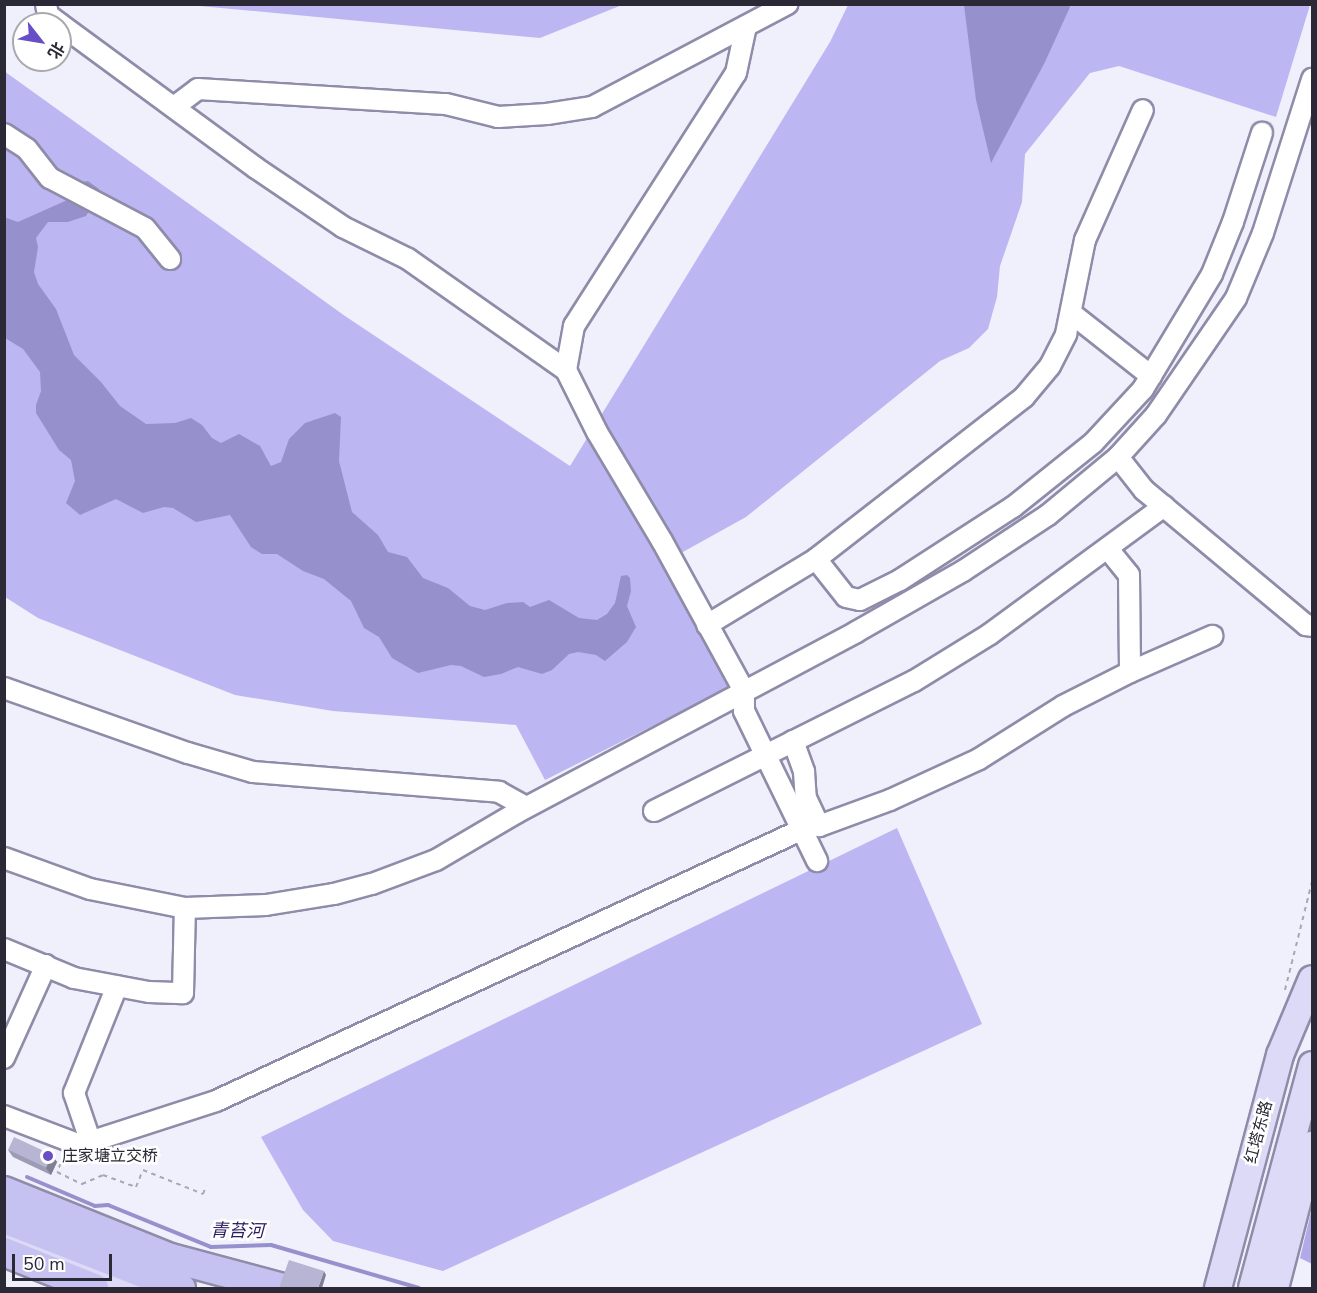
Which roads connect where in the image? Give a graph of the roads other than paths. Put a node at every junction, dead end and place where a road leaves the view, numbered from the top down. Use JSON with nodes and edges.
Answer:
{"nodes":[{"id":1,"x":787,"y":4,"type":"edge"},
{"id":2,"x":747,"y":26,"type":"junction"},
{"id":3,"x":72,"y":33,"type":"edge"},
{"id":4,"x":1312,"y":79,"type":"edge"},
{"id":5,"x":174,"y":107,"type":"junction"},
{"id":6,"x":1143,"y":110,"type":"dead end"},
{"id":7,"x":1262,"y":133,"type":"dead end"},
{"id":8,"x":4,"y":134,"type":"edge"},
{"id":9,"x":171,"y":259,"type":"dead end"},
{"id":10,"x":1071,"y":313,"type":"junction"},
{"id":11,"x":566,"y":370,"type":"junction"},
{"id":12,"x":1151,"y":376,"type":"junction"},
{"id":13,"x":1118,"y":456,"type":"junction"},
{"id":14,"x":1164,"y":506,"type":"junction"},
{"id":15,"x":1108,"y":549,"type":"junction"},
{"id":16,"x":816,"y":559,"type":"junction"},
{"id":17,"x":708,"y":625,"type":"junction"},
{"id":18,"x":1312,"y":626,"type":"edge"},
{"id":19,"x":1212,"y":636,"type":"dead end"},
{"id":20,"x":1130,"y":672,"type":"junction"},
{"id":21,"x":4,"y":688,"type":"edge"},
{"id":22,"x":744,"y":691,"type":"junction"},
{"id":23,"x":793,"y":741,"type":"junction"},
{"id":24,"x":766,"y":754,"type":"junction"},
{"id":25,"x":526,"y":807,"type":"junction"},
{"id":26,"x":654,"y":811,"type":"dead end"},
{"id":27,"x":803,"y":829,"type":"junction"},
{"id":28,"x":4,"y":858,"type":"edge"},
{"id":29,"x":817,"y":861,"type":"dead end"},
{"id":30,"x":185,"y":908,"type":"junction"},
{"id":31,"x":4,"y":949,"type":"edge"},
{"id":32,"x":45,"y":965,"type":"junction"},
{"id":33,"x":1312,"y":979,"type":"edge"},
{"id":34,"x":117,"y":986,"type":"junction"},
{"id":35,"x":4,"y":1058,"type":"edge"},
{"id":36,"x":1310,"y":1075,"type":"edge"},
{"id":37,"x":4,"y":1116,"type":"edge"},
{"id":38,"x":91,"y":1143,"type":"junction"},
{"id":39,"x":1312,"y":1145,"type":"edge"},
{"id":40,"x":4,"y":1191,"type":"edge"},
{"id":41,"x":4,"y":1220,"type":"edge"},
{"id":42,"x":4,"y":1236,"type":"edge"},
{"id":43,"x":4,"y":1252,"type":"edge"},
{"id":44,"x":94,"y":1288,"type":"edge"},
{"id":45,"x":139,"y":1288,"type":"edge"},
{"id":46,"x":181,"y":1288,"type":"edge"},
{"id":47,"x":283,"y":1288,"type":"edge"},
{"id":48,"x":1218,"y":1288,"type":"edge"},
{"id":49,"x":1252,"y":1288,"type":"edge"},
{"id":50,"x":1275,"y":1288,"type":"edge"}],
"edges":[{"from":1,"to":2,"type":"street"},
{"from":2,"to":5,"type":"street"},
{"from":2,"to":11,"type":"street"},
{"from":3,"to":5,"type":"street"},
{"from":4,"to":13,"type":"street"},
{"from":5,"to":11,"type":"street"},
{"from":6,"to":10,"type":"street"},
{"from":7,"to":12,"type":"street"},
{"from":8,"to":9,"type":"street"},
{"from":10,"to":12,"type":"street"},
{"from":10,"to":16,"type":"street"},
{"from":11,"to":17,"type":"street"},
{"from":12,"to":16,"type":"street"},
{"from":13,"to":14,"type":"street"},
{"from":13,"to":22,"type":"street"},
{"from":14,"to":15,"type":"street"},
{"from":14,"to":18,"type":"street"},
{"from":15,"to":20,"type":"street"},
{"from":15,"to":23,"type":"street"},
{"from":16,"to":17,"type":"street"},
{"from":17,"to":22,"type":"street"},
{"from":19,"to":20,"type":"street"},
{"from":20,"to":23,"type":"street"},
{"from":21,"to":25,"type":"street"},
{"from":22,"to":24,"type":"street"},
{"from":22,"to":25,"type":"street"},
{"from":23,"to":24,"type":"street"},
{"from":24,"to":26,"type":"street"},
{"from":24,"to":27,"type":"street"},
{"from":25,"to":30,"type":"street"},
{"from":27,"to":29,"type":"street"},
{"from":27,"to":38,"type":"street"},
{"from":28,"to":30,"type":"street"},
{"from":30,"to":34,"type":"street"},
{"from":31,"to":32,"type":"street"},
{"from":32,"to":34,"type":"street"},
{"from":32,"to":35,"type":"street"},
{"from":33,"to":48,"type":"main road","name":"红塔东路"},
{"from":34,"to":38,"type":"street"},
{"from":36,"to":49,"type":"main road"},
{"from":37,"to":38,"type":"street"},
{"from":39,"to":50,"type":"main road"},
{"from":40,"to":47,"type":"highway"},
{"from":41,"to":46,"type":"highway"},
{"from":42,"to":45,"type":"main road"},
{"from":43,"to":44,"type":"highway"}]}
